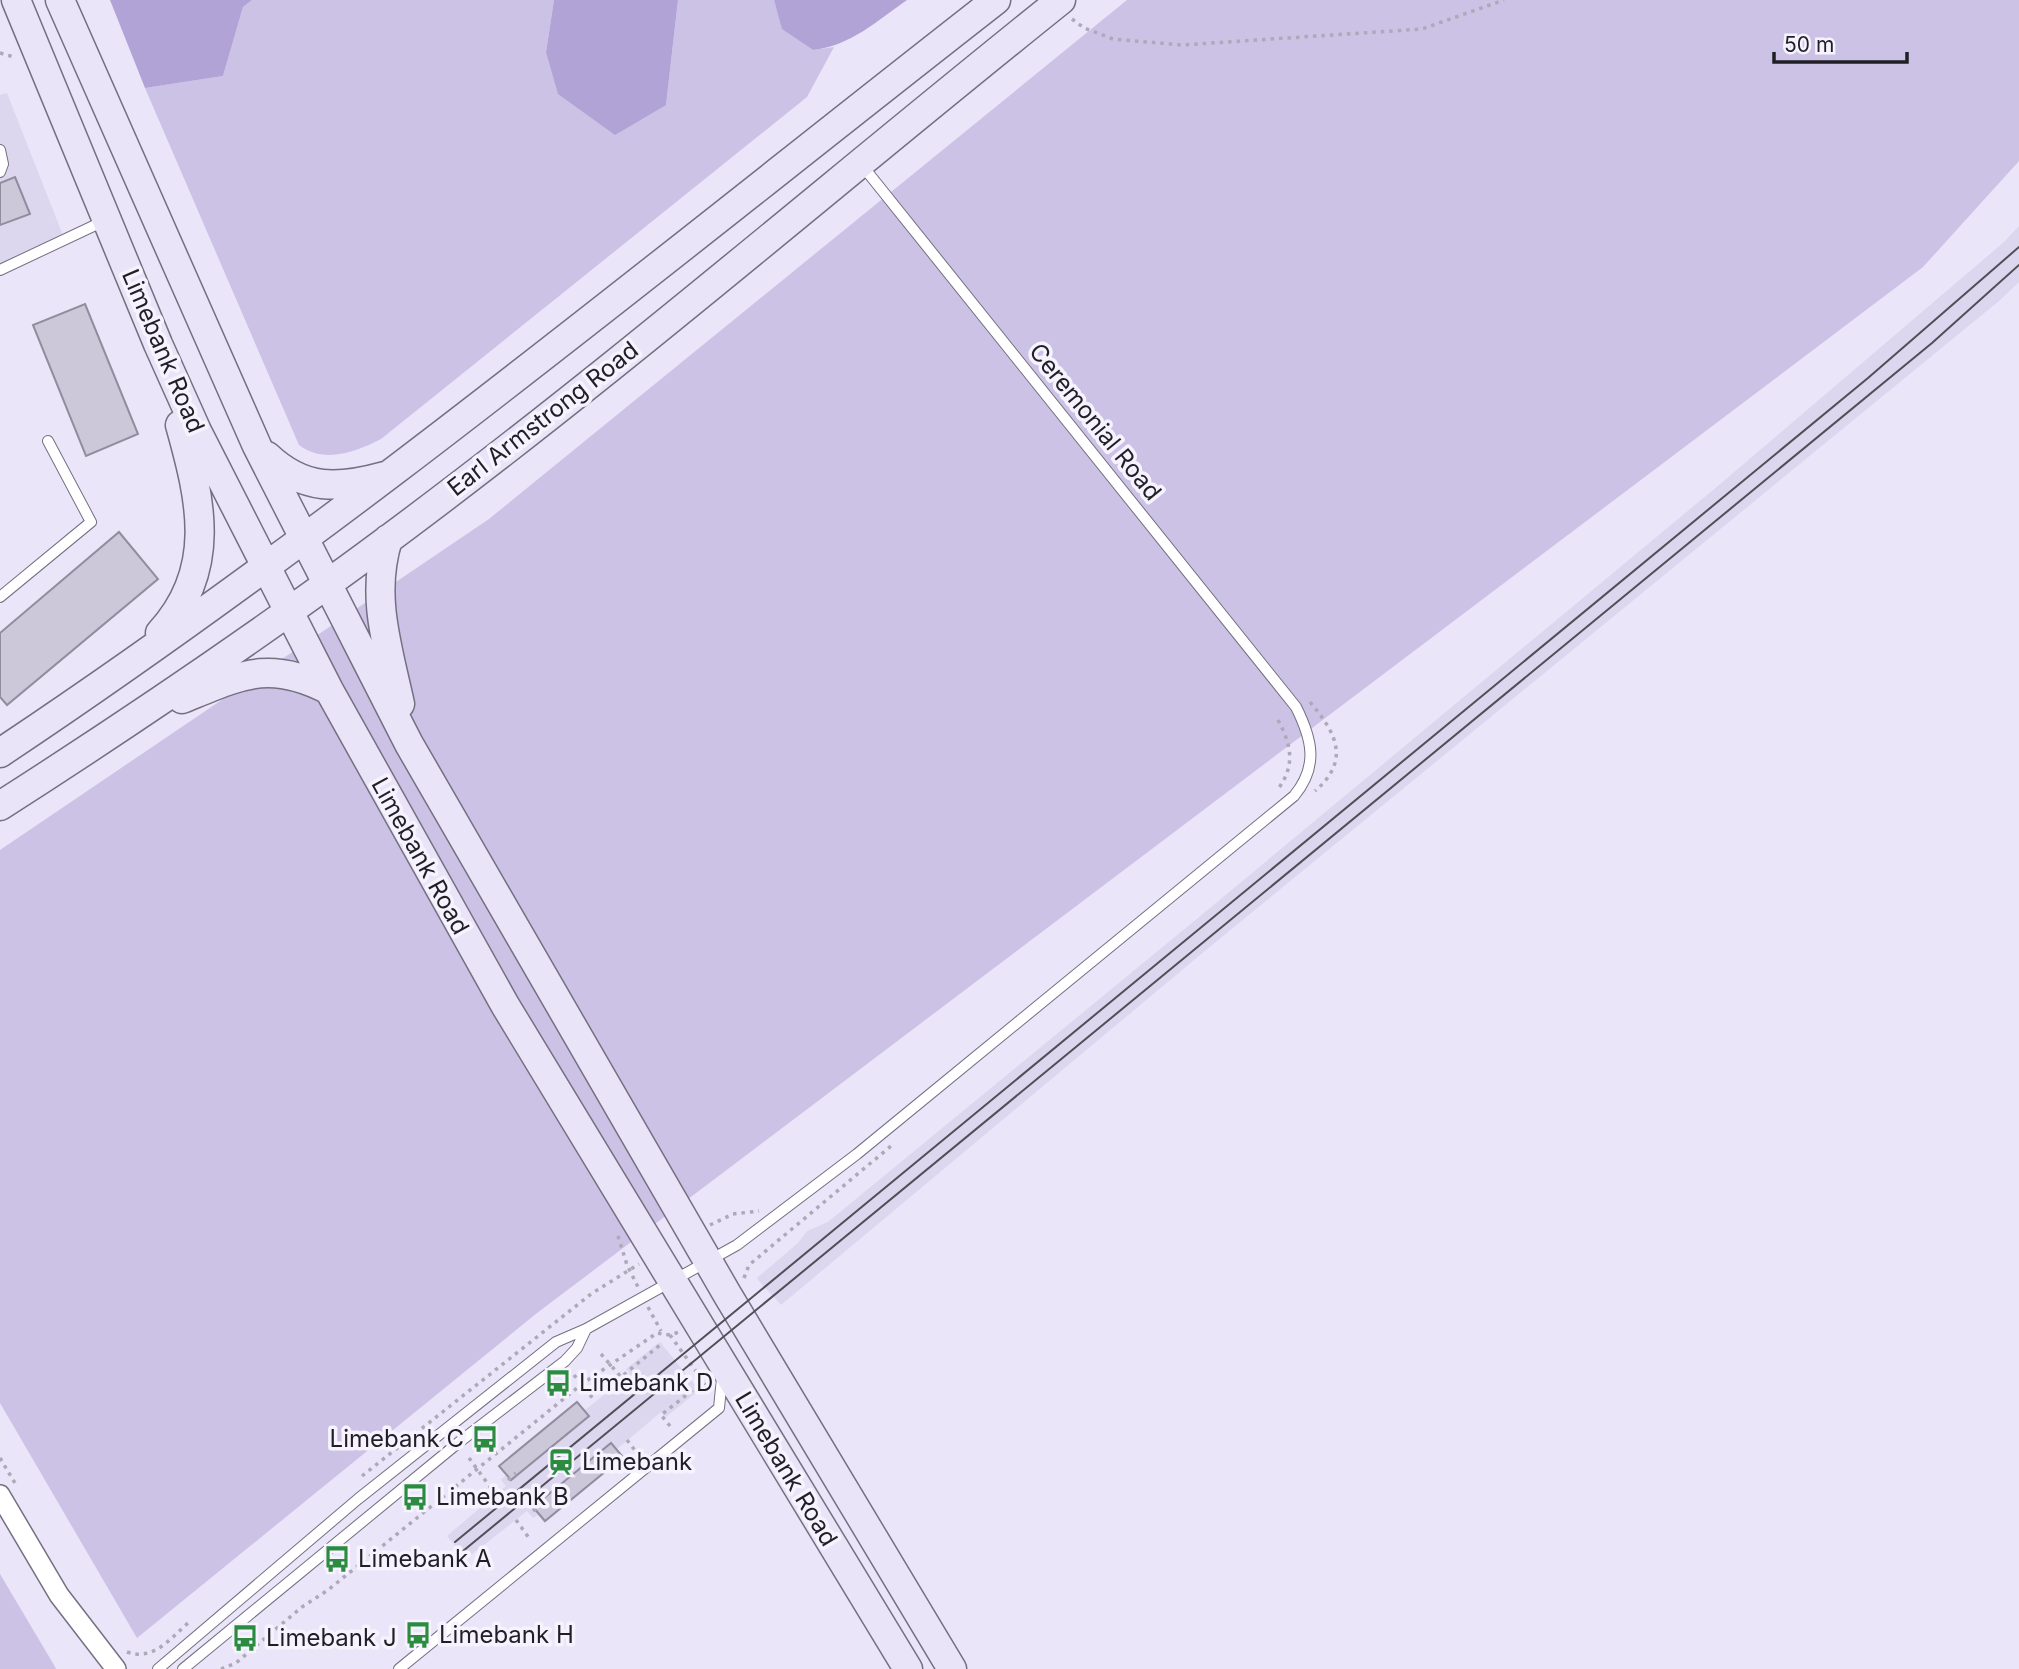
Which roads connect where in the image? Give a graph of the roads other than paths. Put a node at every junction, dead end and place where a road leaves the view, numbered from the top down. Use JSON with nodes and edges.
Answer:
{"nodes":[{"id":1,"x":16,"y":0,"type":"edge"},
{"id":2,"x":60,"y":0,"type":"edge"},
{"id":3,"x":996,"y":0,"type":"edge"},
{"id":4,"x":1058,"y":3,"type":"edge"},
{"id":5,"x":0,"y":150,"type":"edge"},
{"id":6,"x":861,"y":164,"type":"junction"},
{"id":7,"x":0,"y":172,"type":"edge"},
{"id":8,"x":108,"y":219,"type":"junction"},
{"id":9,"x":0,"y":270,"type":"edge"},
{"id":10,"x":158,"y":344,"type":"junction"},
{"id":11,"x":48,"y":441,"type":"dead end"},
{"id":12,"x":257,"y":446,"type":"junction"},
{"id":13,"x":394,"y":473,"type":"junction"},
{"id":14,"x":304,"y":540,"type":"junction"},
{"id":15,"x":388,"y":540,"type":"junction"},
{"id":16,"x":266,"y":568,"type":"junction"},
{"id":17,"x":326,"y":583,"type":"junction"},
{"id":18,"x":0,"y":597,"type":"edge"},
{"id":19,"x":288,"y":610,"type":"junction"},
{"id":20,"x":129,"y":667,"type":"junction"},
{"id":21,"x":329,"y":690,"type":"junction"},
{"id":22,"x":140,"y":716,"type":"junction"},
{"id":23,"x":409,"y":744,"type":"junction"},
{"id":24,"x":0,"y":753,"type":"edge"},
{"id":25,"x":0,"y":806,"type":"edge"},
{"id":26,"x":708,"y":1262,"type":"junction"},
{"id":27,"x":672,"y":1282,"type":"junction"},
{"id":28,"x":586,"y":1329,"type":"junction"},
{"id":29,"x":717,"y":1354,"type":"junction"},
{"id":30,"x":0,"y":1495,"type":"edge"},
{"id":31,"x":116,"y":1669,"type":"edge"},
{"id":32,"x":158,"y":1669,"type":"edge"},
{"id":33,"x":183,"y":1669,"type":"edge"},
{"id":34,"x":399,"y":1669,"type":"edge"},
{"id":35,"x":908,"y":1669,"type":"edge"},
{"id":36,"x":951,"y":1669,"type":"edge"}],
"edges":[{"from":1,"to":8,"type":"main road","name":"Limebank Road"},
{"from":2,"to":12,"type":"main road","name":"Limebank Road"},
{"from":3,"to":13,"type":"main road","name":"Earl Armstrong Road"},
{"from":4,"to":6,"type":"main road","name":"Earl Armstrong Road"},
{"from":5,"to":7,"type":"lane"},
{"from":6,"to":15,"type":"main road","name":"Earl Armstrong Road"},
{"from":6,"to":26,"type":"lane","name":"Ceremonial Road"},
{"from":8,"to":9,"type":"lane"},
{"from":8,"to":10,"type":"main road","name":"Limebank Road"},
{"from":10,"to":16,"type":"main road","name":"Limebank Road"},
{"from":10,"to":20,"type":"main road"},
{"from":11,"to":18,"type":"lane"},
{"from":12,"to":13,"type":"main road"},
{"from":12,"to":14,"type":"main road","name":"Limebank Road"},
{"from":13,"to":14,"type":"main road","name":"Earl Armstrong Road"},
{"from":14,"to":16,"type":"main road","name":"Earl Armstrong Road"},
{"from":14,"to":17,"type":"main road","name":"Limebank Road"},
{"from":15,"to":17,"type":"main road","name":"Earl Armstrong Road"},
{"from":15,"to":23,"type":"main road"},
{"from":16,"to":19,"type":"main road","name":"Limebank Road"},
{"from":16,"to":20,"type":"main road","name":"Earl Armstrong Road"},
{"from":17,"to":19,"type":"main road","name":"Earl Armstrong Road"},
{"from":17,"to":23,"type":"main road","name":"Limebank Road"},
{"from":19,"to":21,"type":"main road","name":"Limebank Road"},
{"from":19,"to":22,"type":"main road","name":"Earl Armstrong Road"},
{"from":20,"to":24,"type":"main road","name":"Earl Armstrong Road"},
{"from":21,"to":22,"type":"main road"},
{"from":21,"to":27,"type":"main road","name":"Limebank Road"},
{"from":22,"to":25,"type":"main road","name":"Earl Armstrong Road"},
{"from":23,"to":26,"type":"main road","name":"Limebank Road"},
{"from":26,"to":27,"type":"lane","name":"Ceremonial Road"},
{"from":26,"to":36,"type":"main road","name":"Limebank Road"},
{"from":27,"to":28,"type":"lane","name":"Ceremonial Road"},
{"from":27,"to":29,"type":"main road","name":"Limebank Road"},
{"from":28,"to":32,"type":"lane","name":"Ceremonial Road"},
{"from":28,"to":33,"type":"lane"},
{"from":29,"to":34,"type":"lane"},
{"from":29,"to":35,"type":"main road","name":"Limebank Road"},
{"from":30,"to":31,"type":"street"}]}
